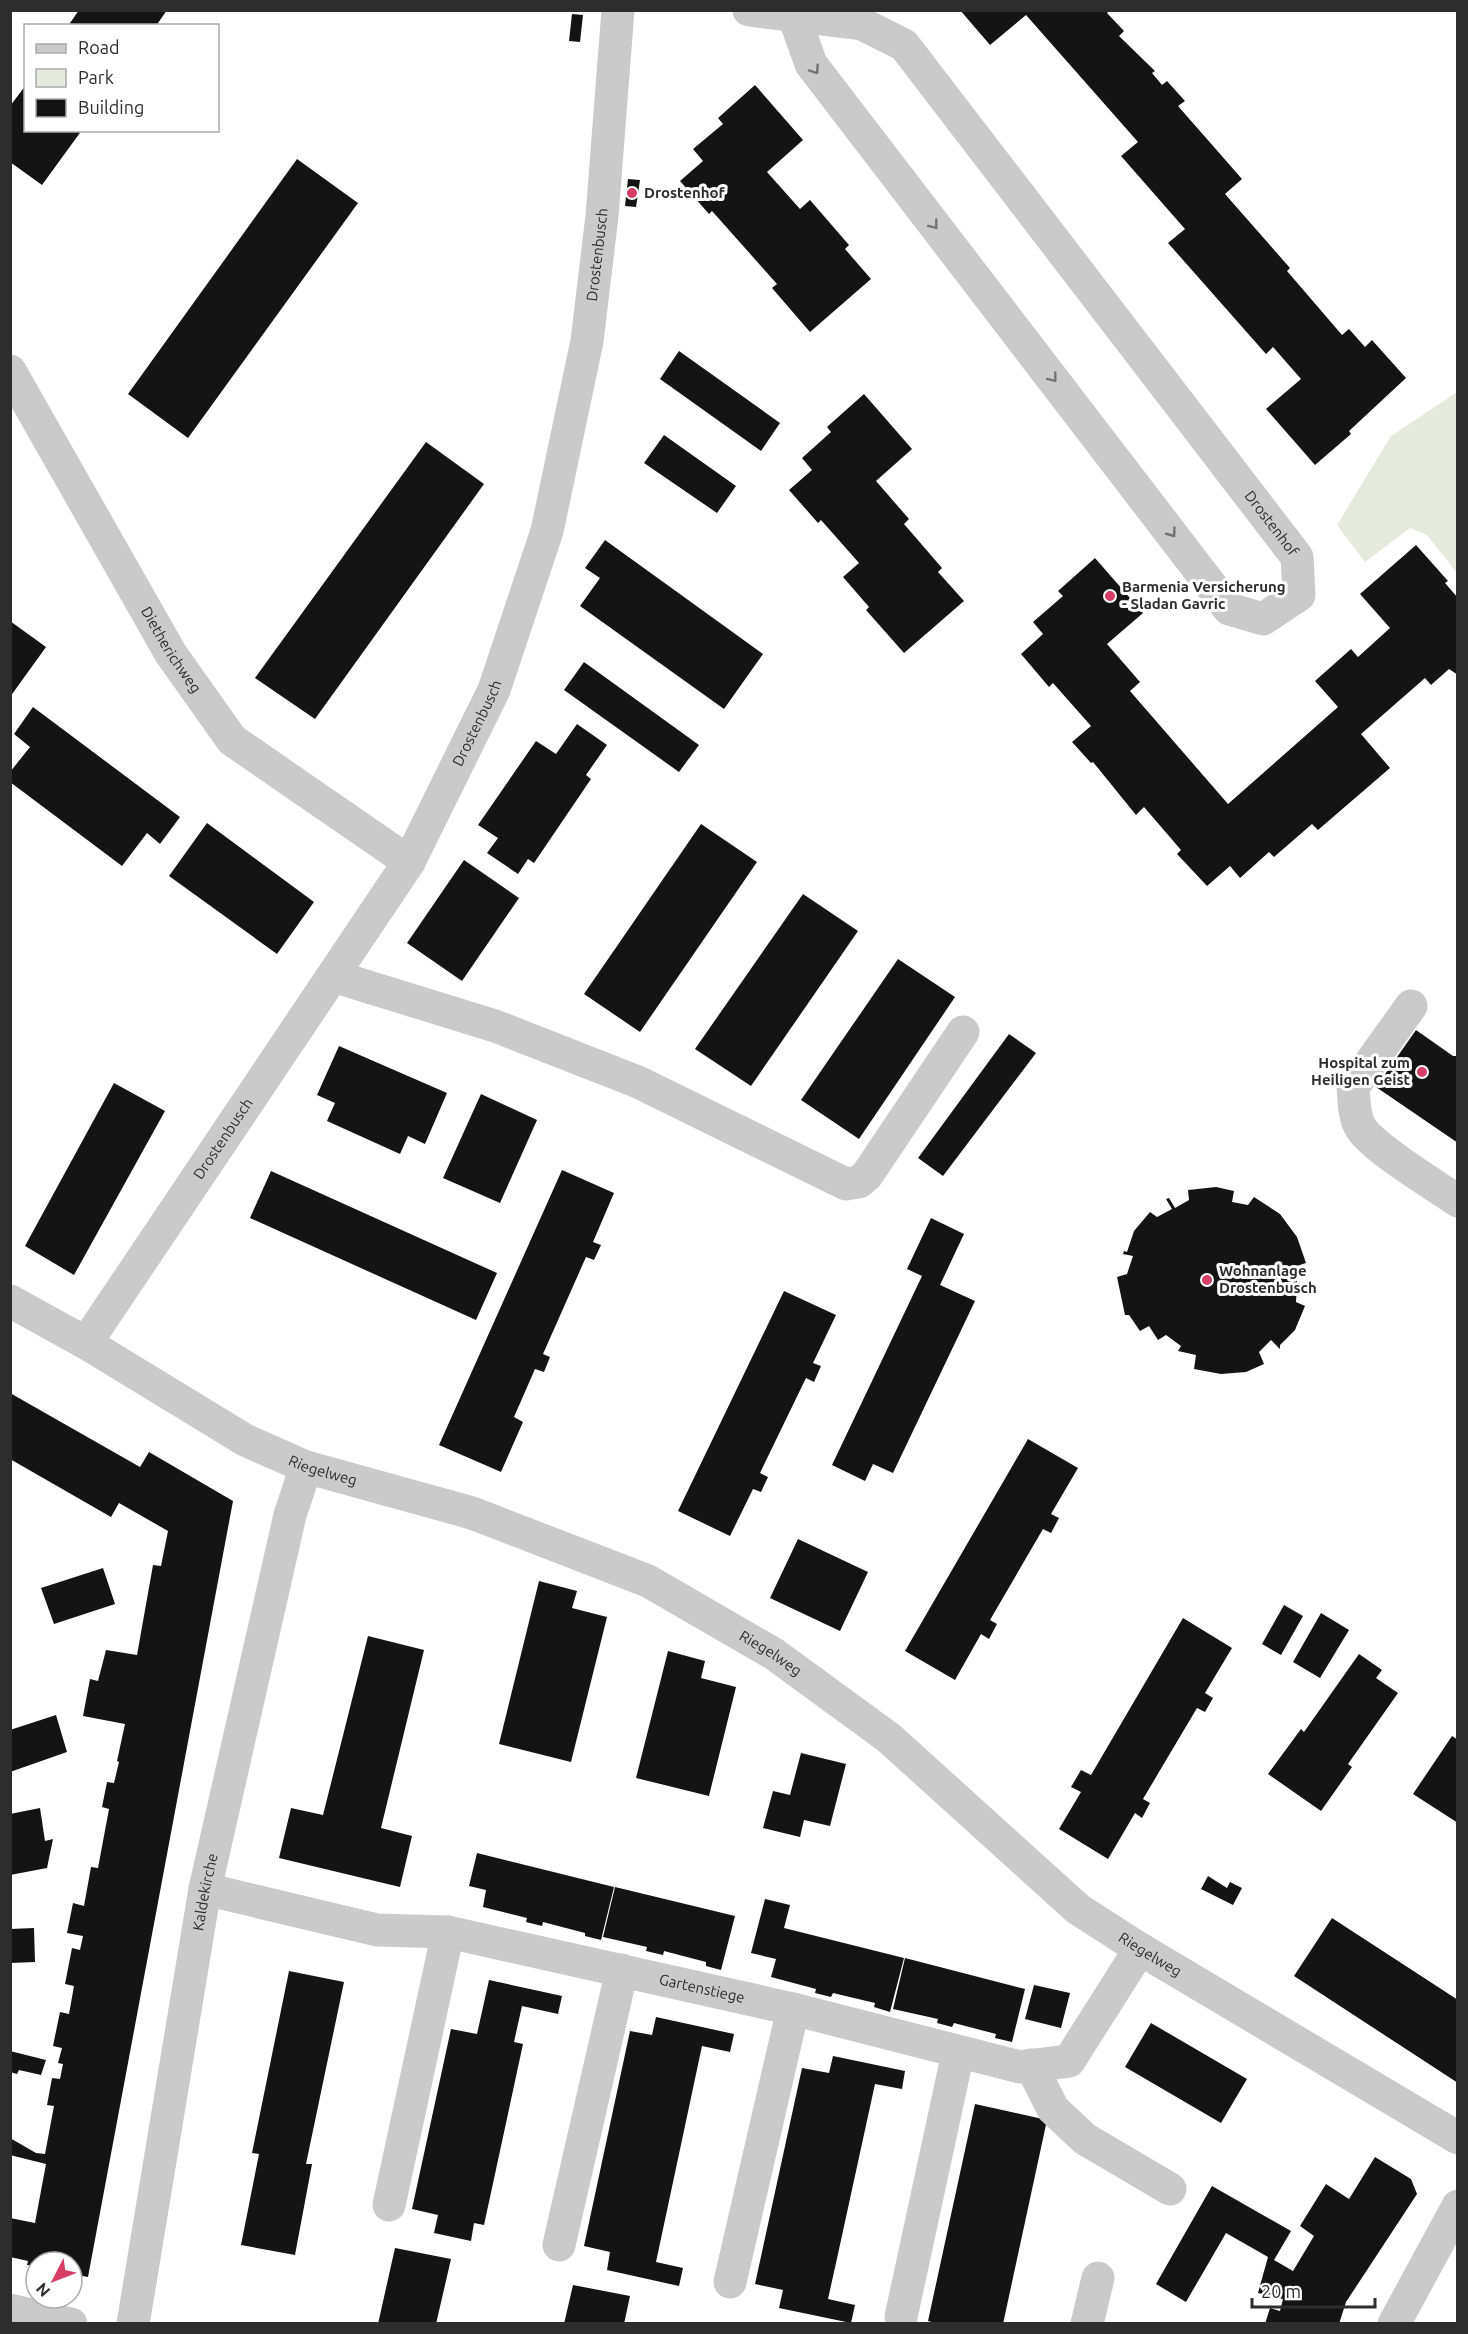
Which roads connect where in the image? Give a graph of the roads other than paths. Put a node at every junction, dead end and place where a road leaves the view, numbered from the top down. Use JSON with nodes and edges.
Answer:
{"nodes":[{"id":1,"x":618,"y":10,"type":"edge"},
{"id":2,"x":749,"y":10,"type":"edge"},
{"id":3,"x":794,"y":16,"type":"junction"},
{"id":4,"x":10,"y":371,"type":"edge"},
{"id":5,"x":409,"y":862,"type":"junction"},
{"id":6,"x":333,"y":975,"type":"junction"},
{"id":7,"x":1411,"y":1006,"type":"dead end"},
{"id":8,"x":963,"y":1032,"type":"dead end"},
{"id":9,"x":1458,"y":1201,"type":"edge"},
{"id":10,"x":10,"y":1301,"type":"edge"},
{"id":11,"x":86,"y":1343,"type":"junction"},
{"id":12,"x":306,"y":1467,"type":"junction"},
{"id":13,"x":205,"y":1889,"type":"junction"},
{"id":14,"x":448,"y":1932,"type":"junction"},
{"id":15,"x":1140,"y":1949,"type":"junction"},
{"id":16,"x":622,"y":1970,"type":"junction"},
{"id":17,"x":794,"y":2009,"type":"junction"},
{"id":18,"x":958,"y":2053,"type":"junction"},
{"id":19,"x":1031,"y":2066,"type":"junction"},
{"id":20,"x":1458,"y":2138,"type":"edge"},
{"id":21,"x":1170,"y":2189,"type":"dead end"},
{"id":22,"x":389,"y":2205,"type":"dead end"},
{"id":23,"x":1458,"y":2206,"type":"edge"},
{"id":24,"x":559,"y":2245,"type":"dead end"},
{"id":25,"x":1098,"y":2278,"type":"dead end"},
{"id":26,"x":730,"y":2282,"type":"dead end"},
{"id":27,"x":10,"y":2310,"type":"edge"},
{"id":28,"x":902,"y":2317,"type":"dead end"},
{"id":29,"x":71,"y":2324,"type":"edge"},
{"id":30,"x":133,"y":2324,"type":"edge"},
{"id":31,"x":1087,"y":2324,"type":"edge"},
{"id":32,"x":1395,"y":2324,"type":"edge"}],
"edges":[{"from":1,"to":5,"type":"street","name":"Drostenbusch"},
{"from":2,"to":3,"type":"street","name":"Drostenhof"},
{"from":3,"to":3,"type":"street","name":"Drostenhof","one_way":true},
{"from":4,"to":5,"type":"street","name":"Dietherichweg"},
{"from":5,"to":6,"type":"street","name":"Drostenbusch"},
{"from":6,"to":8,"type":"street"},
{"from":6,"to":11,"type":"street","name":"Drostenbusch"},
{"from":7,"to":9,"type":"street"},
{"from":10,"to":11,"type":"street","name":"Riegelweg"},
{"from":11,"to":12,"type":"street","name":"Riegelweg"},
{"from":12,"to":13,"type":"street","name":"Kaldekirche"},
{"from":12,"to":15,"type":"street","name":"Riegelweg"},
{"from":13,"to":14,"type":"street","name":"Gartenstiege"},
{"from":13,"to":30,"type":"street","name":"Kaldekirche"},
{"from":14,"to":16,"type":"street","name":"Gartenstiege"},
{"from":14,"to":22,"type":"street"},
{"from":15,"to":19,"type":"street","name":"Gartenstiege"},
{"from":15,"to":20,"type":"street","name":"Riegelweg"},
{"from":16,"to":17,"type":"street","name":"Gartenstiege"},
{"from":16,"to":24,"type":"street"},
{"from":17,"to":18,"type":"street","name":"Gartenstiege"},
{"from":17,"to":26,"type":"street"},
{"from":18,"to":19,"type":"street","name":"Gartenstiege"},
{"from":18,"to":28,"type":"street"},
{"from":19,"to":21,"type":"street"},
{"from":23,"to":32,"type":"street"},
{"from":25,"to":31,"type":"street"},
{"from":27,"to":29,"type":"street"}]}
